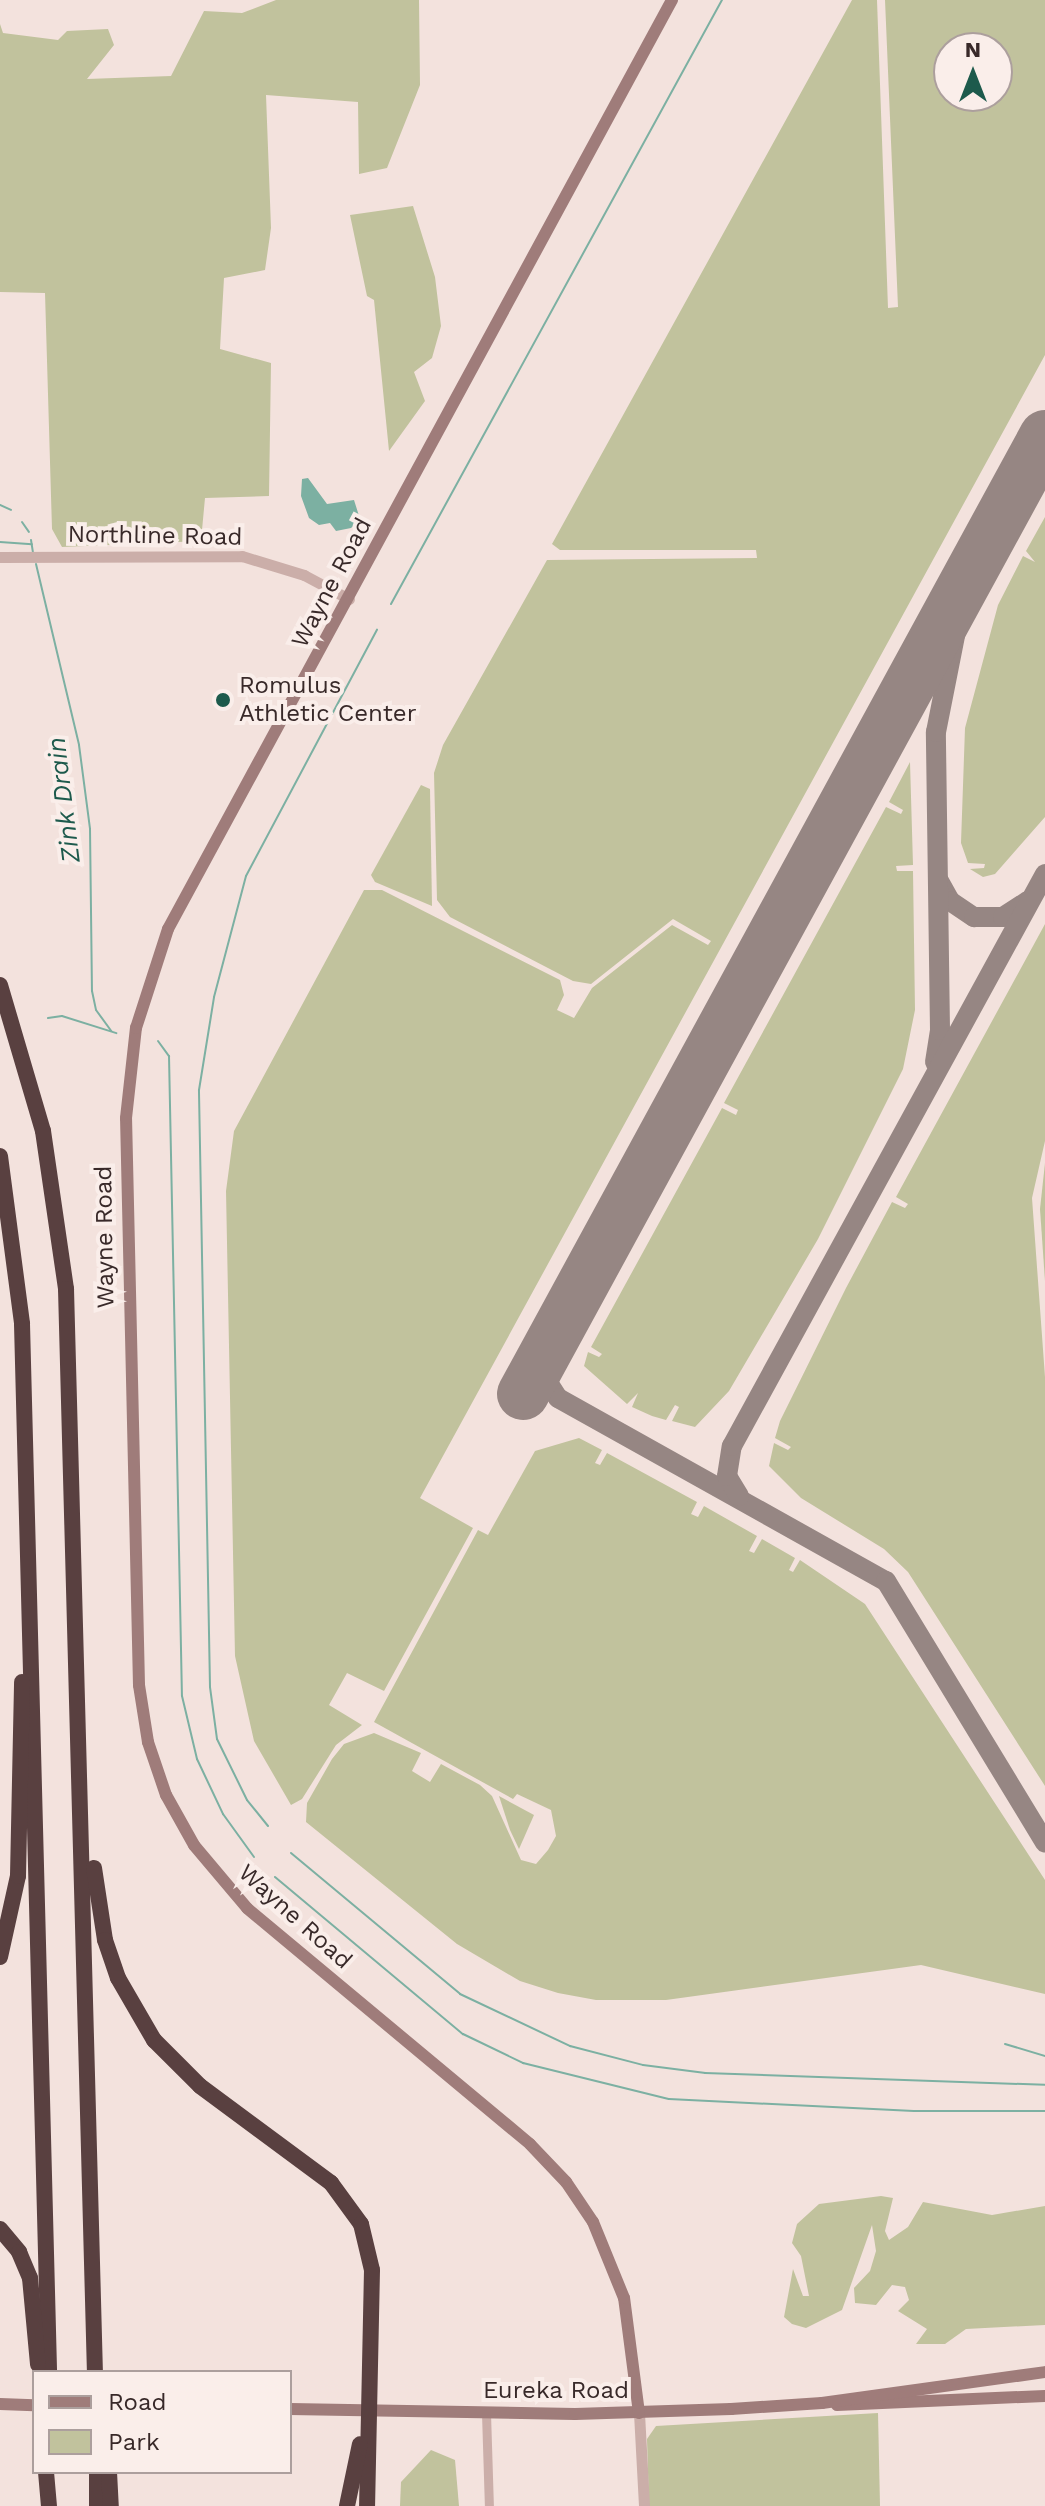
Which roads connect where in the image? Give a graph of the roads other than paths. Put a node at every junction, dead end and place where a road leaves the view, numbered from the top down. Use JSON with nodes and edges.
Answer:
{"nodes":[{"id":1,"x":672,"y":0,"type":"edge"},
{"id":2,"x":0,"y":557,"type":"edge"},
{"id":3,"x":349,"y":599,"type":"junction"},
{"id":4,"x":0,"y":985,"type":"edge"},
{"id":5,"x":0,"y":1156,"type":"edge"},
{"id":6,"x":74,"y":1519,"type":"junction"},
{"id":7,"x":28,"y":1525,"type":"junction"},
{"id":8,"x":0,"y":1957,"type":"edge"},
{"id":9,"x":0,"y":2229,"type":"edge"},
{"id":10,"x":95,"y":2253,"type":"junction"},
{"id":11,"x":39,"y":2370,"type":"edge"},
{"id":12,"x":49,"y":2370,"type":"edge"},
{"id":13,"x":95,"y":2370,"type":"edge"},
{"id":14,"x":105,"y":2370,"type":"edge"},
{"id":15,"x":1045,"y":2372,"type":"edge"},
{"id":16,"x":1045,"y":2396,"type":"edge"},
{"id":17,"x":822,"y":2403,"type":"junction"},
{"id":18,"x":0,"y":2404,"type":"edge"},
{"id":19,"x":32,"y":2405,"type":"edge"},
{"id":20,"x":292,"y":2409,"type":"edge"},
{"id":21,"x":366,"y":2411,"type":"junction"},
{"id":22,"x":486,"y":2413,"type":"junction"},
{"id":23,"x":639,"y":2413,"type":"junction"},
{"id":24,"x":49,"y":2474,"type":"edge"},
{"id":25,"x":97,"y":2474,"type":"edge"},
{"id":26,"x":109,"y":2474,"type":"edge"},
{"id":27,"x":51,"y":2506,"type":"edge"},
{"id":28,"x":97,"y":2506,"type":"edge"},
{"id":29,"x":111,"y":2506,"type":"edge"},
{"id":30,"x":347,"y":2506,"type":"edge"},
{"id":31,"x":367,"y":2506,"type":"edge"},
{"id":32,"x":489,"y":2506,"type":"edge"},
{"id":33,"x":644,"y":2506,"type":"edge"}],
"edges":[{"from":1,"to":3,"type":"main road","name":"Wayne Road"},
{"from":2,"to":3,"type":"street","name":"Northline Road"},
{"from":3,"to":23,"type":"main road","name":"Wayne Road"},
{"from":4,"to":6,"type":"highway"},
{"from":5,"to":7,"type":"highway"},
{"from":6,"to":10,"type":"highway"},
{"from":6,"to":21,"type":"highway"},
{"from":7,"to":8,"type":"highway"},
{"from":7,"to":12,"type":"highway"},
{"from":9,"to":11,"type":"highway"},
{"from":10,"to":13,"type":"highway"},
{"from":10,"to":14,"type":"highway"},
{"from":15,"to":17,"type":"main road","name":"Eureka Road"},
{"from":16,"to":17,"type":"main road","name":"Eureka Road"},
{"from":17,"to":23,"type":"main road","name":"Eureka Road"},
{"from":18,"to":19,"type":"main road"},
{"from":20,"to":21,"type":"main road","name":"Eureka Road"},
{"from":21,"to":22,"type":"main road","name":"Eureka Road"},
{"from":21,"to":30,"type":"highway"},
{"from":21,"to":31,"type":"highway"},
{"from":22,"to":23,"type":"main road","name":"Eureka Road"},
{"from":22,"to":32,"type":"street"},
{"from":23,"to":33,"type":"street"},
{"from":24,"to":27,"type":"highway"},
{"from":25,"to":28,"type":"highway"},
{"from":26,"to":29,"type":"highway"}]}
